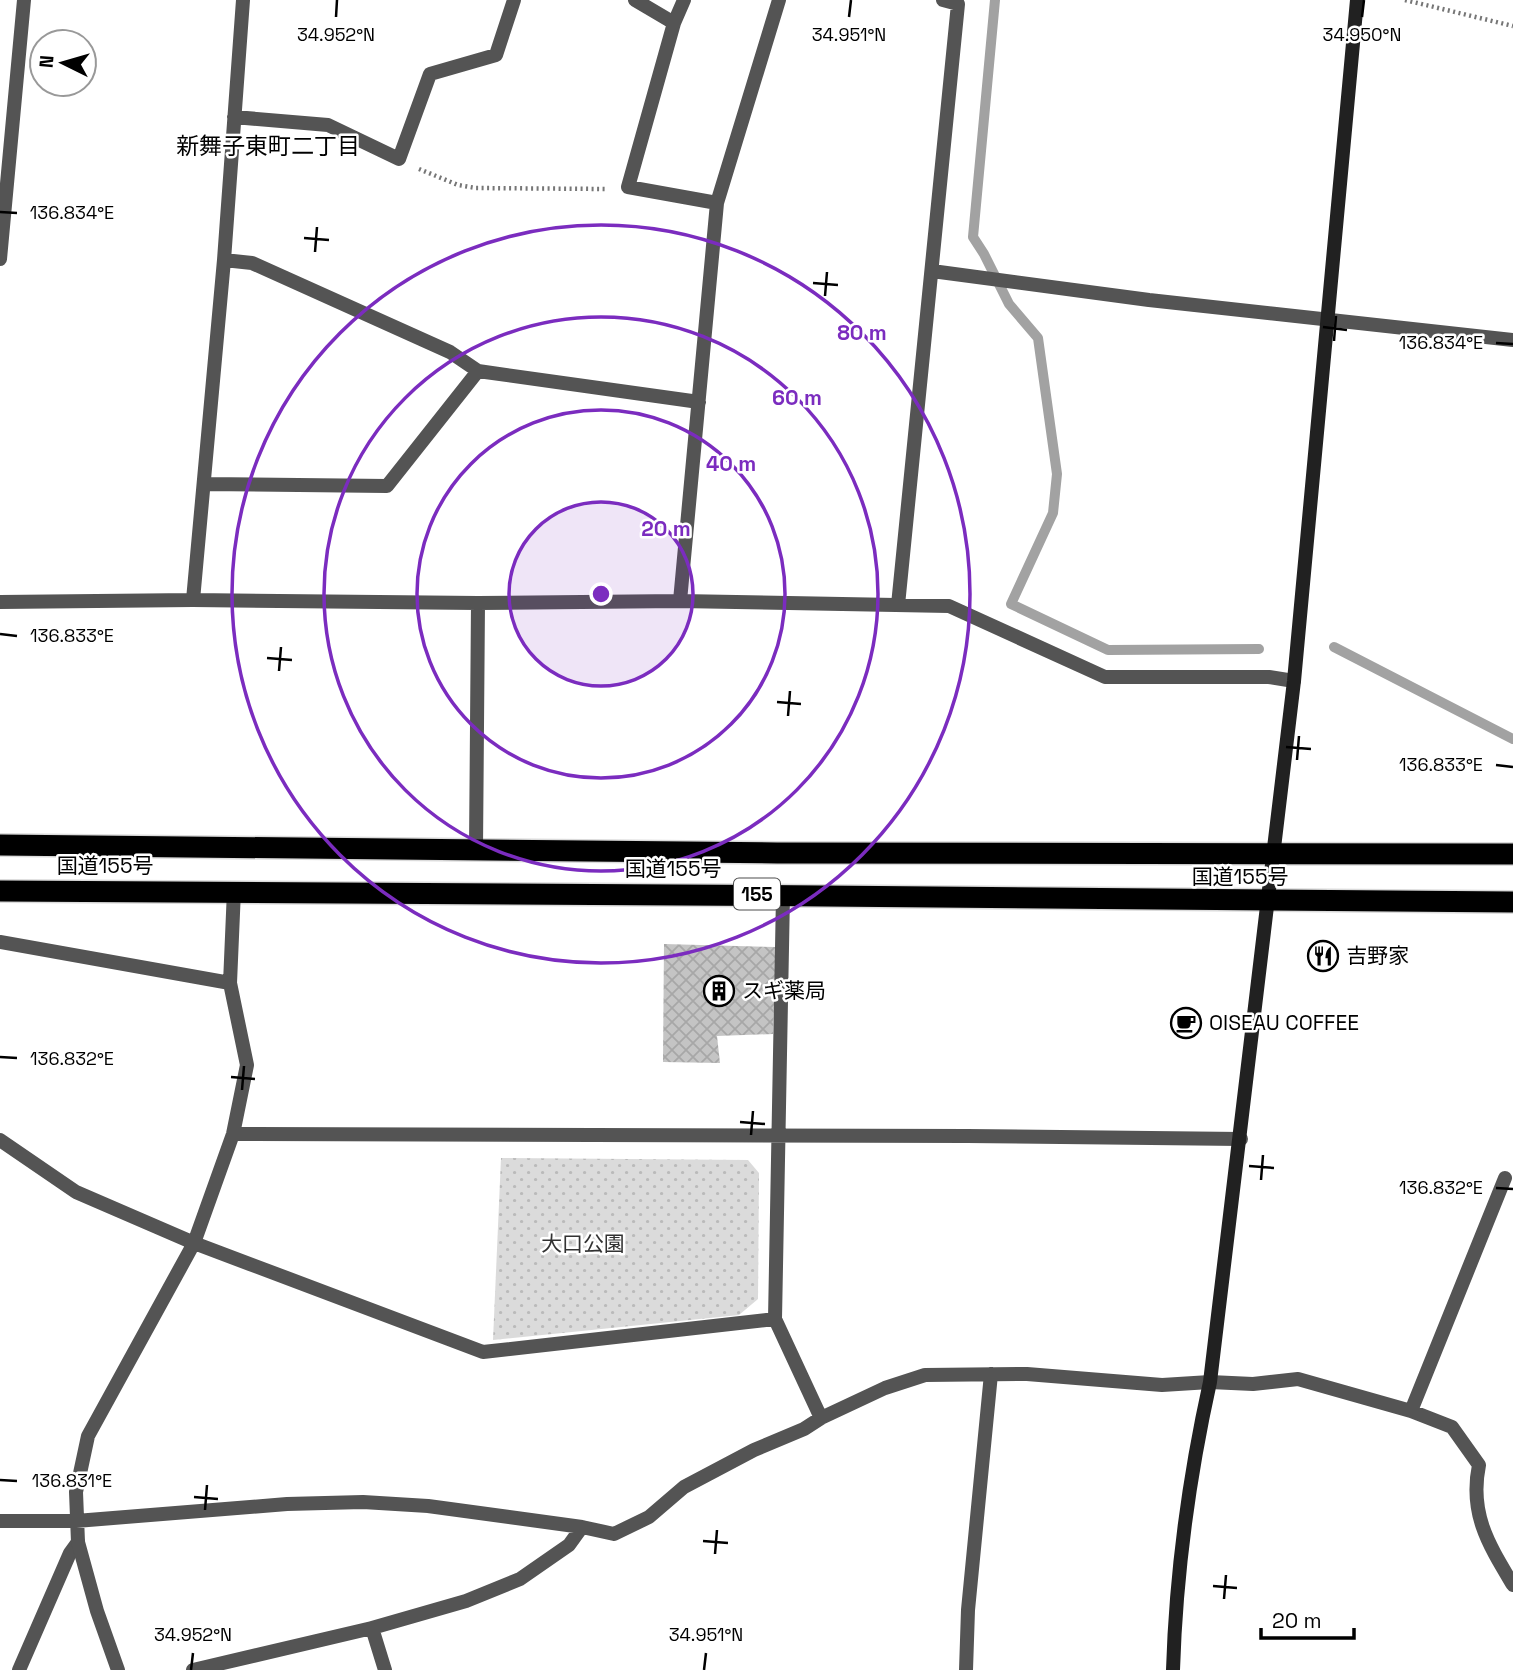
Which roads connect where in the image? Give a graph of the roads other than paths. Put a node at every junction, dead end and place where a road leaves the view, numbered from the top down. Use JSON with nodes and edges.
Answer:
{"nodes":[{"id":1,"x":24,"y":0,"type":"edge"},
{"id":2,"x":243,"y":0,"type":"edge"},
{"id":3,"x":514,"y":0,"type":"edge"},
{"id":4,"x":635,"y":0,"type":"edge"},
{"id":5,"x":684,"y":0,"type":"edge"},
{"id":6,"x":779,"y":0,"type":"edge"},
{"id":7,"x":943,"y":0,"type":"edge"},
{"id":8,"x":1357,"y":0,"type":"edge"},
{"id":9,"x":674,"y":23,"type":"junction"},
{"id":10,"x":234,"y":117,"type":"junction"},
{"id":11,"x":717,"y":204,"type":"junction"},
{"id":12,"x":0,"y":259,"type":"edge"},
{"id":13,"x":224,"y":260,"type":"junction"},
{"id":14,"x":932,"y":271,"type":"junction"},
{"id":15,"x":1329,"y":320,"type":"junction"},
{"id":16,"x":1513,"y":340,"type":"edge"},
{"id":17,"x":478,"y":372,"type":"junction"},
{"id":18,"x":699,"y":402,"type":"junction"},
{"id":19,"x":204,"y":484,"type":"junction"},
{"id":20,"x":193,"y":600,"type":"junction"},
{"id":21,"x":680,"y":601,"type":"junction"},
{"id":22,"x":0,"y":602,"type":"edge"},
{"id":23,"x":478,"y":603,"type":"junction"},
{"id":24,"x":898,"y":605,"type":"junction"},
{"id":25,"x":1294,"y":681,"type":"junction"},
{"id":26,"x":0,"y":845,"type":"edge"},
{"id":27,"x":475,"y":849,"type":"junction"},
{"id":28,"x":1273,"y":854,"type":"junction"},
{"id":29,"x":1513,"y":854,"type":"edge"},
{"id":30,"x":234,"y":890,"type":"junction"},
{"id":31,"x":0,"y":891,"type":"edge"},
{"id":32,"x":783,"y":895,"type":"junction"},
{"id":33,"x":1266,"y":902,"type":"junction"},
{"id":34,"x":1513,"y":902,"type":"edge"},
{"id":35,"x":0,"y":942,"type":"edge"},
{"id":36,"x":230,"y":983,"type":"junction"},
{"id":37,"x":233,"y":1134,"type":"junction"},
{"id":38,"x":778,"y":1136,"type":"junction"},
{"id":39,"x":1241,"y":1139,"type":"junction"},
{"id":40,"x":0,"y":1140,"type":"edge"},
{"id":41,"x":1505,"y":1178,"type":"dead end"},
{"id":42,"x":194,"y":1243,"type":"junction"},
{"id":43,"x":775,"y":1319,"type":"junction"},
{"id":44,"x":990,"y":1374,"type":"junction"},
{"id":45,"x":1210,"y":1382,"type":"junction"},
{"id":46,"x":1411,"y":1411,"type":"junction"},
{"id":47,"x":821,"y":1418,"type":"junction"},
{"id":48,"x":0,"y":1521,"type":"edge"},
{"id":49,"x":76,"y":1521,"type":"junction"},
{"id":50,"x":582,"y":1527,"type":"junction"},
{"id":51,"x":78,"y":1542,"type":"junction"},
{"id":52,"x":1513,"y":1585,"type":"edge"},
{"id":53,"x":372,"y":1628,"type":"junction"},
{"id":54,"x":19,"y":1670,"type":"edge"},
{"id":55,"x":118,"y":1670,"type":"edge"},
{"id":56,"x":192,"y":1670,"type":"edge"},
{"id":57,"x":385,"y":1670,"type":"edge"},
{"id":58,"x":966,"y":1670,"type":"edge"},
{"id":59,"x":1173,"y":1670,"type":"edge"}],
"edges":[{"from":1,"to":12,"type":"street"},
{"from":2,"to":10,"type":"street"},
{"from":3,"to":10,"type":"street"},
{"from":4,"to":9,"type":"street"},
{"from":5,"to":9,"type":"street"},
{"from":6,"to":11,"type":"street"},
{"from":7,"to":14,"type":"street"},
{"from":8,"to":15,"type":"street"},
{"from":9,"to":11,"type":"street"},
{"from":10,"to":13,"type":"street"},
{"from":11,"to":18,"type":"street"},
{"from":13,"to":17,"type":"street"},
{"from":13,"to":19,"type":"street"},
{"from":14,"to":15,"type":"street"},
{"from":14,"to":24,"type":"street"},
{"from":15,"to":16,"type":"street"},
{"from":15,"to":25,"type":"street"},
{"from":17,"to":18,"type":"street"},
{"from":17,"to":19,"type":"street"},
{"from":18,"to":21,"type":"street"},
{"from":19,"to":20,"type":"street"},
{"from":20,"to":22,"type":"street"},
{"from":20,"to":23,"type":"street"},
{"from":21,"to":23,"type":"street"},
{"from":21,"to":24,"type":"street"},
{"from":23,"to":27,"type":"street"},
{"from":24,"to":25,"type":"street"},
{"from":25,"to":28,"type":"street"},
{"from":26,"to":27,"type":"highway","name":"国道155号","number":"155"},
{"from":27,"to":28,"type":"highway","name":"国道155号","number":"155"},
{"from":28,"to":29,"type":"highway","name":"国道155号","number":"155"},
{"from":28,"to":33,"type":"street"},
{"from":30,"to":31,"type":"highway","name":"国道155号","number":"155"},
{"from":30,"to":32,"type":"highway","name":"国道155号","number":"155"},
{"from":30,"to":36,"type":"street"},
{"from":32,"to":33,"type":"highway","name":"国道155号","number":"155"},
{"from":32,"to":38,"type":"street"},
{"from":33,"to":34,"type":"highway","name":"国道155号","number":"155"},
{"from":33,"to":39,"type":"street"},
{"from":35,"to":36,"type":"street"},
{"from":36,"to":37,"type":"street"},
{"from":37,"to":38,"type":"street"},
{"from":37,"to":42,"type":"street"},
{"from":38,"to":39,"type":"street"},
{"from":38,"to":43,"type":"street"},
{"from":39,"to":45,"type":"street"},
{"from":40,"to":42,"type":"street"},
{"from":41,"to":46,"type":"street"},
{"from":42,"to":43,"type":"street"},
{"from":42,"to":49,"type":"street"},
{"from":43,"to":47,"type":"street"},
{"from":44,"to":45,"type":"street"},
{"from":44,"to":47,"type":"street"},
{"from":44,"to":58,"type":"street"},
{"from":45,"to":46,"type":"street"},
{"from":45,"to":59,"type":"street"},
{"from":46,"to":52,"type":"street"},
{"from":47,"to":50,"type":"street"},
{"from":48,"to":49,"type":"street"},
{"from":49,"to":50,"type":"street"},
{"from":49,"to":51,"type":"street"},
{"from":50,"to":53,"type":"street"},
{"from":51,"to":54,"type":"street"},
{"from":51,"to":55,"type":"street"},
{"from":53,"to":56,"type":"street"},
{"from":53,"to":57,"type":"street"}]}
